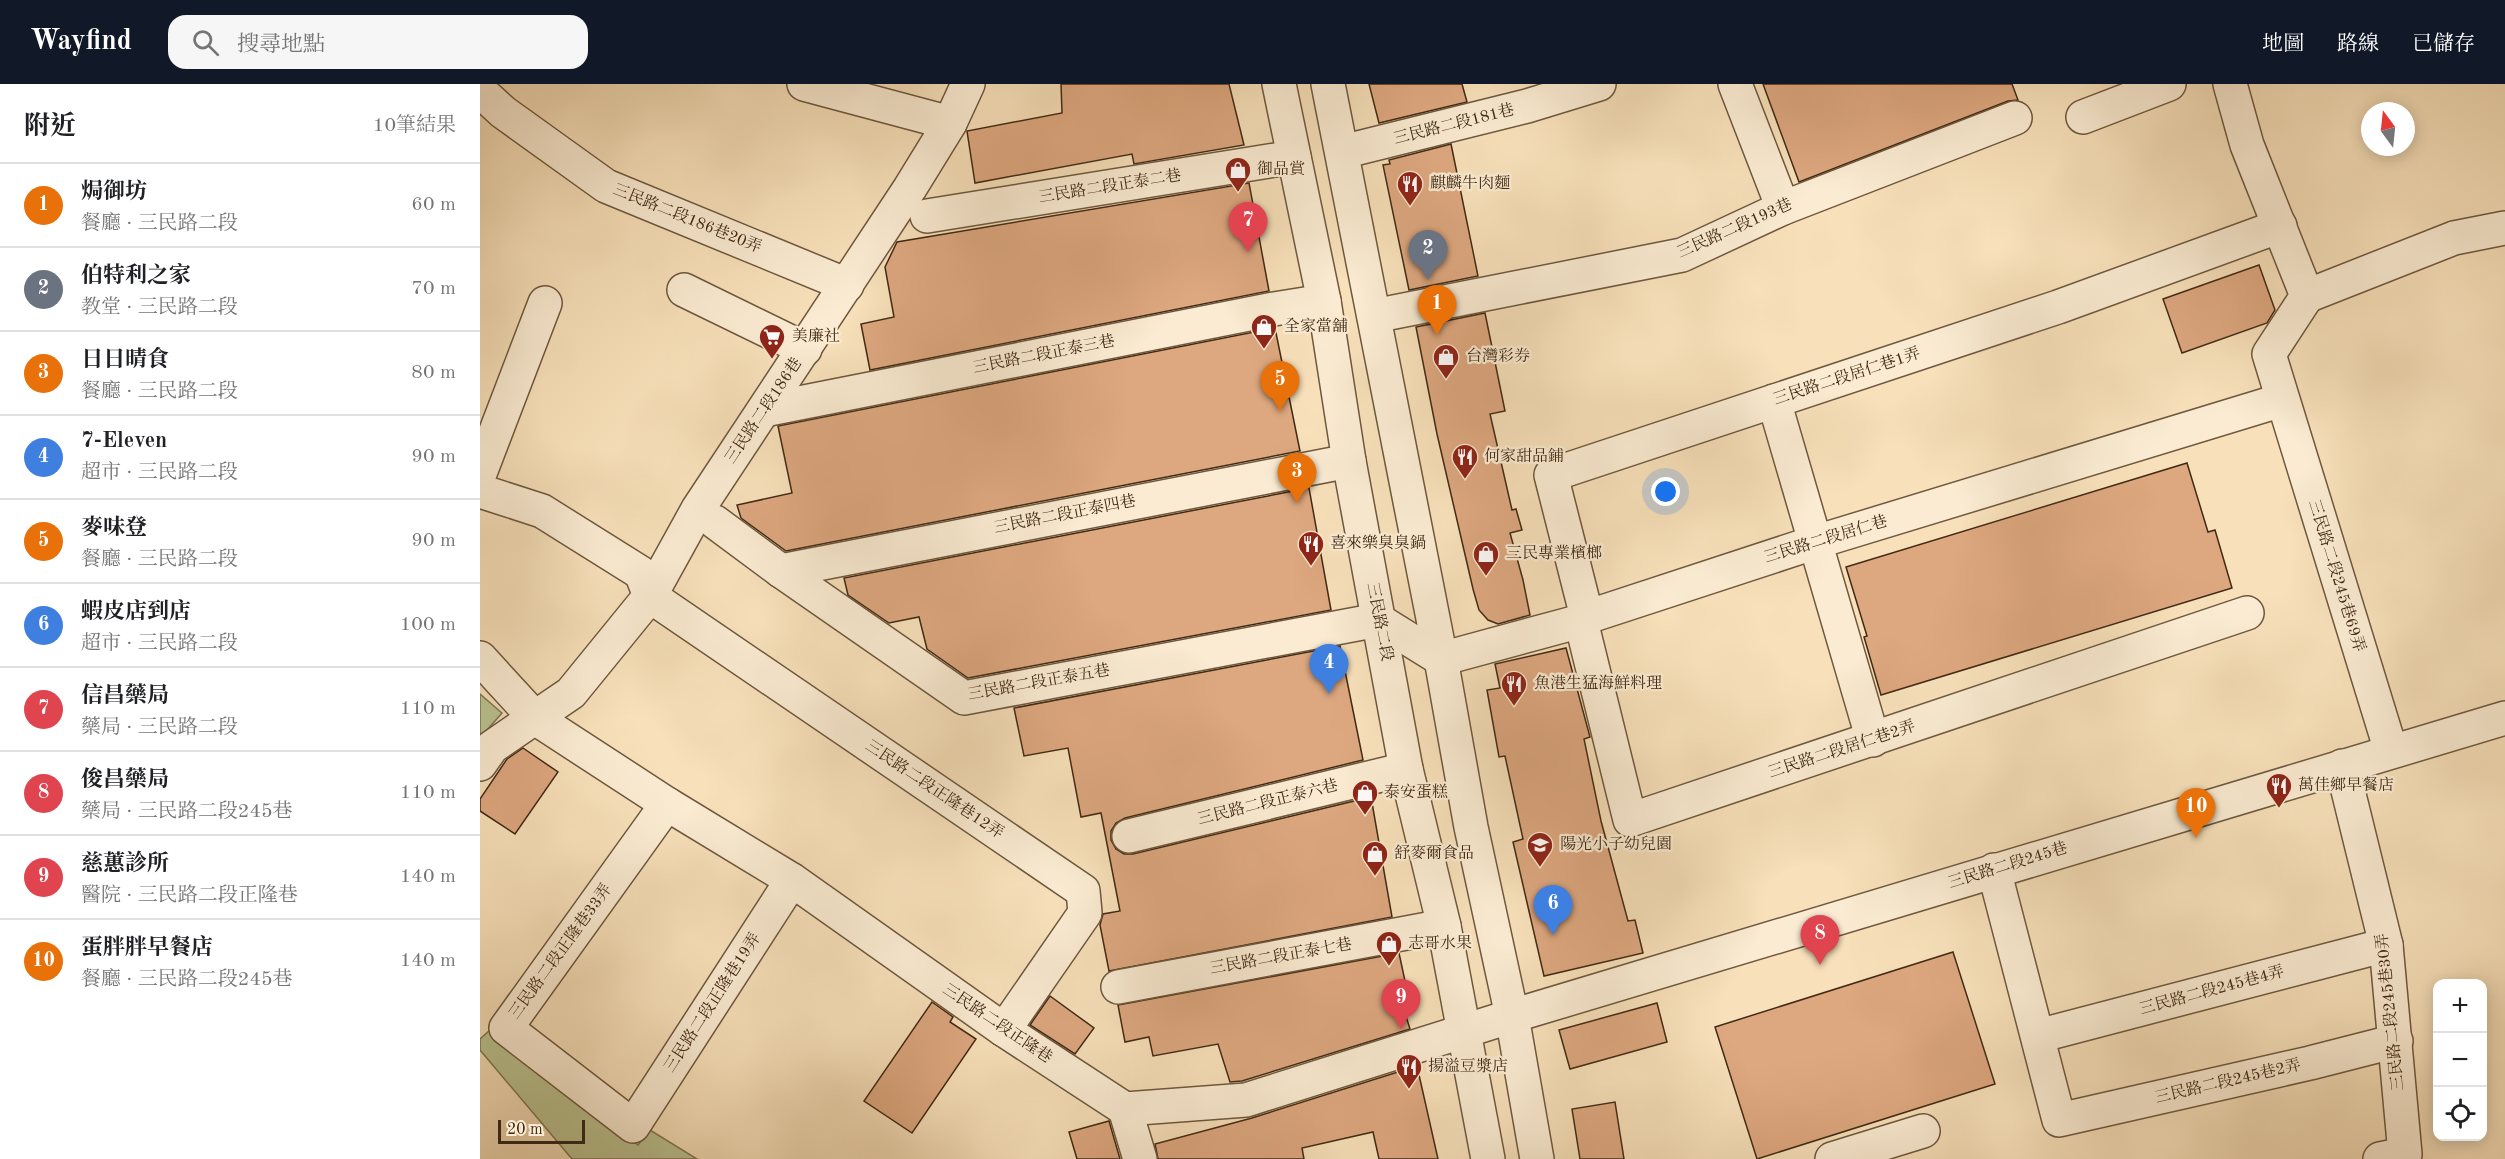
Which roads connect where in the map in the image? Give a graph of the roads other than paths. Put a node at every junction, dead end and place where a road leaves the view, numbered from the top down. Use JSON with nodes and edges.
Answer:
{"nodes":[{"id":1,"x":804,"y":84,"type":"edge"},
{"id":2,"x":968,"y":84,"type":"edge"},
{"id":3,"x":1280,"y":84,"type":"edge"},
{"id":4,"x":1328,"y":84,"type":"edge"},
{"id":5,"x":1599,"y":84,"type":"edge"},
{"id":6,"x":1735,"y":84,"type":"edge"},
{"id":7,"x":2169,"y":84,"type":"edge"},
{"id":8,"x":2230,"y":84,"type":"edge"},
{"id":9,"x":480,"y":92,"type":"edge"},
{"id":10,"x":1524,"y":95,"type":"edge"},
{"id":11,"x":2083,"y":117,"type":"dead end"},
{"id":12,"x":2015,"y":118,"type":"dead end"},
{"id":13,"x":950,"y":123,"type":"junction"},
{"id":14,"x":1342,"y":152,"type":"junction"},
{"id":15,"x":1294,"y":157,"type":"junction"},
{"id":16,"x":1783,"y":208,"type":"junction"},
{"id":17,"x":927,"y":216,"type":"dead end"},
{"id":18,"x":2280,"y":226,"type":"junction"},
{"id":19,"x":2505,"y":228,"type":"edge"},
{"id":20,"x":846,"y":285,"type":"junction"},
{"id":21,"x":684,"y":290,"type":"dead end"},
{"id":22,"x":2307,"y":296,"type":"junction"},
{"id":23,"x":1324,"y":302,"type":"junction"},
{"id":24,"x":545,"y":303,"type":"dead end"},
{"id":25,"x":1374,"y":316,"type":"junction"},
{"id":26,"x":805,"y":349,"type":"junction"},
{"id":27,"x":2282,"y":400,"type":"junction"},
{"id":28,"x":1774,"y":401,"type":"junction"},
{"id":29,"x":764,"y":410,"type":"junction"},
{"id":30,"x":1349,"y":460,"type":"junction"},
{"id":31,"x":480,"y":473,"type":"edge"},
{"id":32,"x":480,"y":491,"type":"edge"},
{"id":33,"x":715,"y":522,"type":"dead end"},
{"id":34,"x":1816,"y":542,"type":"junction"},
{"id":35,"x":781,"y":571,"type":"junction"},
{"id":36,"x":650,"y":596,"type":"junction"},
{"id":37,"x":2247,"y":613,"type":"dead end"},
{"id":38,"x":1584,"y":619,"type":"junction"},
{"id":39,"x":1378,"y":620,"type":"junction"},
{"id":40,"x":480,"y":658,"type":"edge"},
{"id":41,"x":1442,"y":659,"type":"junction"},
{"id":42,"x":535,"y":718,"type":"junction"},
{"id":43,"x":2505,"y":718,"type":"edge"},
{"id":44,"x":1873,"y":740,"type":"junction"},
{"id":45,"x":2391,"y":751,"type":"junction"},
{"id":46,"x":480,"y":764,"type":"edge"},
{"id":47,"x":2342,"y":766,"type":"junction"},
{"id":48,"x":1406,"y":769,"type":"junction"},
{"id":49,"x":667,"y":804,"type":"junction"},
{"id":50,"x":1129,"y":836,"type":"dead end"},
{"id":51,"x":1995,"y":870,"type":"junction"},
{"id":52,"x":792,"y":880,"type":"junction"},
{"id":53,"x":1444,"y":926,"type":"junction"},
{"id":54,"x":2386,"y":945,"type":"junction"},
{"id":55,"x":1118,"y":987,"type":"dead end"},
{"id":56,"x":1512,"y":1016,"type":"junction"},
{"id":57,"x":1004,"y":1030,"type":"junction"},
{"id":58,"x":1465,"y":1031,"type":"junction"},
{"id":59,"x":2038,"y":1036,"type":"junction"},
{"id":60,"x":2396,"y":1041,"type":"junction"},
{"id":61,"x":1125,"y":1109,"type":"junction"},
{"id":62,"x":633,"y":1126,"type":"joint"},
{"id":63,"x":1923,"y":1131,"type":"dead end"},
{"id":64,"x":2393,"y":1157,"type":"edge"},
{"id":65,"x":1140,"y":1159,"type":"edge"},
{"id":66,"x":1488,"y":1159,"type":"edge"},
{"id":67,"x":1537,"y":1159,"type":"edge"},
{"id":68,"x":1832,"y":1159,"type":"edge"}],
"edges":[{"from":1,"to":13,"type":"street"},
{"from":2,"to":13,"type":"street","name":"三民路二段186巷"},
{"from":3,"to":15,"type":"street","name":"三民路二段"},
{"from":4,"to":14,"type":"street"},
{"from":5,"to":10,"type":"street","name":"三民路二段181巷"},
{"from":6,"to":16,"type":"street"},
{"from":7,"to":11,"type":"street"},
{"from":8,"to":18,"type":"street"},
{"from":9,"to":20,"type":"street","name":"三民路二段186巷20弄"},
{"from":10,"to":14,"type":"street","name":"三民路二段181巷"},
{"from":12,"to":16,"type":"street","name":"三民路二段193巷"},
{"from":13,"to":20,"type":"street","name":"三民路二段186巷"},
{"from":14,"to":25,"type":"street"},
{"from":15,"to":17,"type":"street","name":"三民路二段正泰二巷"},
{"from":15,"to":23,"type":"street","name":"三民路二段"},
{"from":16,"to":25,"type":"street","name":"三民路二段193巷"},
{"from":18,"to":22,"type":"street"},
{"from":18,"to":28,"type":"street","name":"三民路二段居仁巷1弄"},
{"from":19,"to":22,"type":"street"},
{"from":20,"to":26,"type":"street","name":"三民路二段186巷"},
{"from":21,"to":26,"type":"street"},
{"from":22,"to":27,"type":"street","name":"三民路二段245巷69弄"},
{"from":23,"to":29,"type":"street","name":"三民路二段正泰三巷"},
{"from":23,"to":30,"type":"street","name":"三民路二段"},
{"from":24,"to":31,"type":"street"},
{"from":25,"to":41,"type":"street"},
{"from":26,"to":29,"type":"street","name":"三民路二段186巷"},
{"from":27,"to":34,"type":"street","name":"三民路二段居仁巷"},
{"from":27,"to":45,"type":"street","name":"三民路二段245巷69弄"},
{"from":28,"to":34,"type":"street"},
{"from":28,"to":38,"type":"street","name":"三民路二段居仁巷1弄"},
{"from":29,"to":36,"type":"street","name":"三民路二段186巷"},
{"from":30,"to":35,"type":"street","name":"三民路二段正泰四巷"},
{"from":30,"to":39,"type":"street","name":"三民路二段"},
{"from":32,"to":36,"type":"street"},
{"from":33,"to":35,"type":"street","name":"三民路二段正泰五巷"},
{"from":34,"to":38,"type":"street","name":"三民路二段居仁巷"},
{"from":34,"to":44,"type":"street"},
{"from":35,"to":39,"type":"street","name":"三民路二段正泰五巷"},
{"from":36,"to":42,"type":"street","name":"三民路二段186巷"},
{"from":36,"to":57,"type":"street","name":"三民路二段正隆巷12弄"},
{"from":37,"to":44,"type":"street","name":"三民路二段居仁巷2弄"},
{"from":38,"to":41,"type":"street","name":"三民路二段居仁巷"},
{"from":38,"to":44,"type":"street","name":"三民路二段居仁巷2弄"},
{"from":39,"to":41,"type":"street"},
{"from":39,"to":48,"type":"street","name":"三民路二段"},
{"from":40,"to":42,"type":"street","name":"三民路二段正隆巷"},
{"from":41,"to":56,"type":"street"},
{"from":42,"to":46,"type":"street"},
{"from":42,"to":49,"type":"street","name":"三民路二段正隆巷"},
{"from":43,"to":45,"type":"street","name":"三民路二段245巷"},
{"from":45,"to":47,"type":"street","name":"三民路二段245巷"},
{"from":47,"to":51,"type":"street","name":"三民路二段245巷"},
{"from":47,"to":54,"type":"street","name":"三民路二段245巷30弄"},
{"from":48,"to":50,"type":"street","name":"三民路二段正泰六巷"},
{"from":48,"to":53,"type":"street","name":"三民路二段"},
{"from":49,"to":52,"type":"street","name":"三民路二段正隆巷"},
{"from":49,"to":62,"type":"street","name":"三民路二段正隆巷33弄"},
{"from":51,"to":56,"type":"street","name":"三民路二段245巷"},
{"from":51,"to":59,"type":"street"},
{"from":52,"to":57,"type":"street","name":"三民路二段正隆巷"},
{"from":52,"to":62,"type":"street","name":"三民路二段正隆巷19弄"},
{"from":53,"to":55,"type":"street","name":"三民路二段正泰七巷"},
{"from":53,"to":58,"type":"street","name":"三民路二段"},
{"from":54,"to":59,"type":"street","name":"三民路二段245巷4弄"},
{"from":54,"to":60,"type":"street","name":"三民路二段245巷30弄"},
{"from":56,"to":58,"type":"street"},
{"from":56,"to":67,"type":"street"},
{"from":57,"to":61,"type":"street","name":"三民路二段正隆巷"},
{"from":58,"to":61,"type":"street"},
{"from":58,"to":66,"type":"street","name":"三民路二段"},
{"from":59,"to":60,"type":"street","name":"三民路二段245巷2弄"},
{"from":60,"to":64,"type":"street","name":"三民路二段245巷30弄"},
{"from":61,"to":65,"type":"street"},
{"from":63,"to":68,"type":"street"}]}
